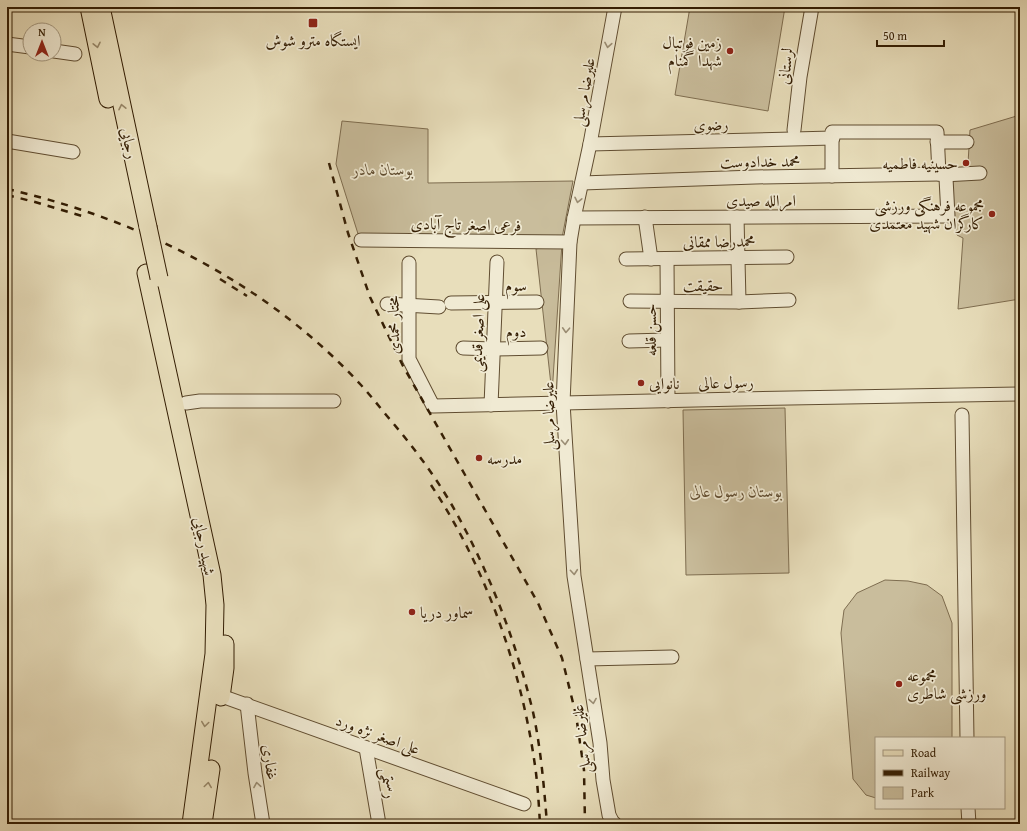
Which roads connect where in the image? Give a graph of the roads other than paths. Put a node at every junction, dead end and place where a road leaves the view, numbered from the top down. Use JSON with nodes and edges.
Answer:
{"nodes":[{"id":1,"x":89,"y":7,"type":"edge"},
{"id":2,"x":101,"y":7,"type":"edge"},
{"id":3,"x":616,"y":7,"type":"edge"},
{"id":4,"x":812,"y":7,"type":"edge"},
{"id":5,"x":7,"y":44,"type":"edge"},
{"id":6,"x":22,"y":46,"type":"edge"},
{"id":7,"x":62,"y":52,"type":"edge"},
{"id":8,"x":75,"y":54,"type":"dead end"},
{"id":9,"x":794,"y":130,"type":"dead end"},
{"id":10,"x":937,"y":137,"type":"junction"},
{"id":11,"x":832,"y":138,"type":"junction"},
{"id":12,"x":7,"y":142,"type":"edge"},
{"id":13,"x":967,"y":142,"type":"dead end"},
{"id":14,"x":590,"y":144,"type":"junction"},
{"id":15,"x":73,"y":152,"type":"dead end"},
{"id":16,"x":980,"y":173,"type":"dead end"},
{"id":17,"x":941,"y":175,"type":"junction"},
{"id":18,"x":832,"y":176,"type":"junction"},
{"id":19,"x":582,"y":183,"type":"junction"},
{"id":20,"x":645,"y":217,"type":"junction"},
{"id":21,"x":738,"y":217,"type":"junction"},
{"id":22,"x":574,"y":218,"type":"junction"},
{"id":23,"x":142,"y":225,"type":"junction"},
{"id":24,"x":361,"y":240,"type":"dead end"},
{"id":25,"x":570,"y":242,"type":"junction"},
{"id":26,"x":787,"y":257,"type":"dead end"},
{"id":27,"x":739,"y":258,"type":"junction"},
{"id":28,"x":626,"y":259,"type":"dead end"},
{"id":29,"x":651,"y":259,"type":"junction"},
{"id":30,"x":667,"y":259,"type":"junction"},
{"id":31,"x":497,"y":262,"type":"dead end"},
{"id":32,"x":409,"y":263,"type":"dead end"},
{"id":33,"x":152,"y":276,"type":"junction"},
{"id":34,"x":789,"y":300,"type":"dead end"},
{"id":35,"x":630,"y":301,"type":"dead end"},
{"id":36,"x":495,"y":302,"type":"junction"},
{"id":37,"x":537,"y":302,"type":"dead end"},
{"id":38,"x":667,"y":302,"type":"junction"},
{"id":39,"x":739,"y":302,"type":"junction"},
{"id":40,"x":387,"y":304,"type":"dead end"},
{"id":41,"x":409,"y":305,"type":"junction"},
{"id":42,"x":667,"y":340,"type":"junction"},
{"id":43,"x":629,"y":341,"type":"dead end"},
{"id":44,"x":463,"y":348,"type":"dead end"},
{"id":45,"x":541,"y":348,"type":"dead end"},
{"id":46,"x":493,"y":349,"type":"junction"},
{"id":47,"x":1020,"y":394,"type":"edge"},
{"id":48,"x":668,"y":401,"type":"junction"},
{"id":49,"x":334,"y":402,"type":"dead end"},
{"id":50,"x":186,"y":403,"type":"junction"},
{"id":51,"x":563,"y":403,"type":"junction"},
{"id":52,"x":491,"y":405,"type":"junction"},
{"id":53,"x":433,"y":406,"type":"joint"},
{"id":54,"x":962,"y":415,"type":"dead end"},
{"id":55,"x":587,"y":658,"type":"junction"},
{"id":56,"x":672,"y":658,"type":"dead end"},
{"id":57,"x":215,"y":693,"type":"junction"},
{"id":58,"x":247,"y":704,"type":"junction"},
{"id":59,"x":967,"y":737,"type":"edge"},
{"id":60,"x":366,"y":748,"type":"junction"},
{"id":61,"x":524,"y":804,"type":"dead end"},
{"id":62,"x":968,"y":809,"type":"edge"},
{"id":63,"x":191,"y":824,"type":"edge"},
{"id":64,"x":203,"y":824,"type":"edge"},
{"id":65,"x":263,"y":824,"type":"edge"},
{"id":66,"x":379,"y":824,"type":"edge"},
{"id":67,"x":615,"y":824,"type":"edge"},
{"id":68,"x":968,"y":824,"type":"edge"}],
"edges":[{"from":1,"to":23,"type":"main road","name":"رجایی","one_way":true},
{"from":23,"to":2,"type":"main road","name":"رجایی","one_way":true},
{"from":3,"to":14,"type":"street","name":"علیرضا مرسلی","one_way":true},
{"from":4,"to":9,"type":"street","name":"لرستانی"},
{"from":5,"to":6,"type":"street"},
{"from":7,"to":8,"type":"street"},
{"from":10,"to":11,"type":"street"},
{"from":10,"to":13,"type":"street"},
{"from":10,"to":17,"type":"street"},
{"from":11,"to":14,"type":"street","name":"رضوی"},
{"from":11,"to":18,"type":"street"},
{"from":12,"to":15,"type":"street"},
{"from":14,"to":19,"type":"street","name":"علیرضا مرسلی"},
{"from":16,"to":17,"type":"street","name":"محمد خدادوست"},
{"from":17,"to":18,"type":"street","name":"محمد خدادوست"},
{"from":17,"to":21,"type":"street","name":"امرالله صیدی"},
{"from":18,"to":19,"type":"street","name":"محمد خدادوست"},
{"from":19,"to":22,"type":"street","name":"علیرضا مرسلی","one_way":true},
{"from":20,"to":21,"type":"street","name":"امرالله صیدی"},
{"from":20,"to":22,"type":"street","name":"امرالله صیدی"},
{"from":20,"to":29,"type":"street"},
{"from":21,"to":27,"type":"street"},
{"from":22,"to":25,"type":"street","name":"علیرضا مرسلی"},
{"from":23,"to":33,"type":"main road","name":"رجایی","bridge":true},
{"from":24,"to":25,"type":"street","name":"فرعی اصغر تاج آبادی"},
{"from":25,"to":51,"type":"street","name":"علیرضا مرسلی","one_way":true},
{"from":26,"to":27,"type":"street","name":"محمدرضا ممقانی"},
{"from":27,"to":30,"type":"street","name":"محمدرضا ممقانی"},
{"from":27,"to":39,"type":"street"},
{"from":28,"to":29,"type":"street"},
{"from":29,"to":30,"type":"street","name":"محمدرضا ممقانی"},
{"from":30,"to":38,"type":"street","name":"حسن قلعه"},
{"from":31,"to":36,"type":"street","name":"علی اصغر قدیمی"},
{"from":32,"to":41,"type":"street","name":"مختار محمدی"},
{"from":33,"to":50,"type":"main road","name":"شهید رجایی"},
{"from":33,"to":57,"type":"main road","name":"شهید رجایی"},
{"from":34,"to":39,"type":"street","name":"حقیقت"},
{"from":35,"to":38,"type":"street","name":"حقیقت"},
{"from":36,"to":37,"type":"street","name":"سوم"},
{"from":36,"to":41,"type":"street","name":"سوم"},
{"from":36,"to":46,"type":"street","name":"علی اصغر قدیمی"},
{"from":38,"to":39,"type":"street","name":"حقیقت"},
{"from":38,"to":42,"type":"street","name":"حسن قلعه"},
{"from":40,"to":41,"type":"street","name":"سوم"},
{"from":41,"to":53,"type":"street","name":"مختار محمدی"},
{"from":42,"to":43,"type":"street"},
{"from":42,"to":48,"type":"street","name":"حسن قلعه"},
{"from":44,"to":46,"type":"street","name":"دوم"},
{"from":45,"to":46,"type":"street","name":"دوم"},
{"from":46,"to":52,"type":"street","name":"علی اصغر قدیمی"},
{"from":47,"to":48,"type":"street","name":"رسول عالی"},
{"from":48,"to":51,"type":"street","name":"رسول عالی"},
{"from":49,"to":50,"type":"street"},
{"from":50,"to":57,"type":"main road","name":"شهید رجایی"},
{"from":51,"to":52,"type":"street","name":"رسول عالی"},
{"from":51,"to":55,"type":"street","name":"علیرضا مرسلی","one_way":true},
{"from":52,"to":53,"type":"street","name":"رسول عالی"},
{"from":54,"to":59,"type":"street"},
{"from":55,"to":56,"type":"street"},
{"from":55,"to":67,"type":"street","name":"علیرضا مرسلی","one_way":true},
{"from":57,"to":58,"type":"street","name":"علی اصغر نژه ورد"},
{"from":57,"to":63,"type":"main road","name":"شهید رجایی","one_way":true},
{"from":64,"to":57,"type":"main road","name":"شهید رجایی","one_way":true},
{"from":58,"to":60,"type":"street","name":"علی اصغر نژه ورد"},
{"from":65,"to":58,"type":"street","name":"غفاری","one_way":true},
{"from":60,"to":61,"type":"street","name":"علی اصغر نژه ورد"},
{"from":60,"to":66,"type":"street","name":"رستمی"},
{"from":62,"to":68,"type":"street"}]}
